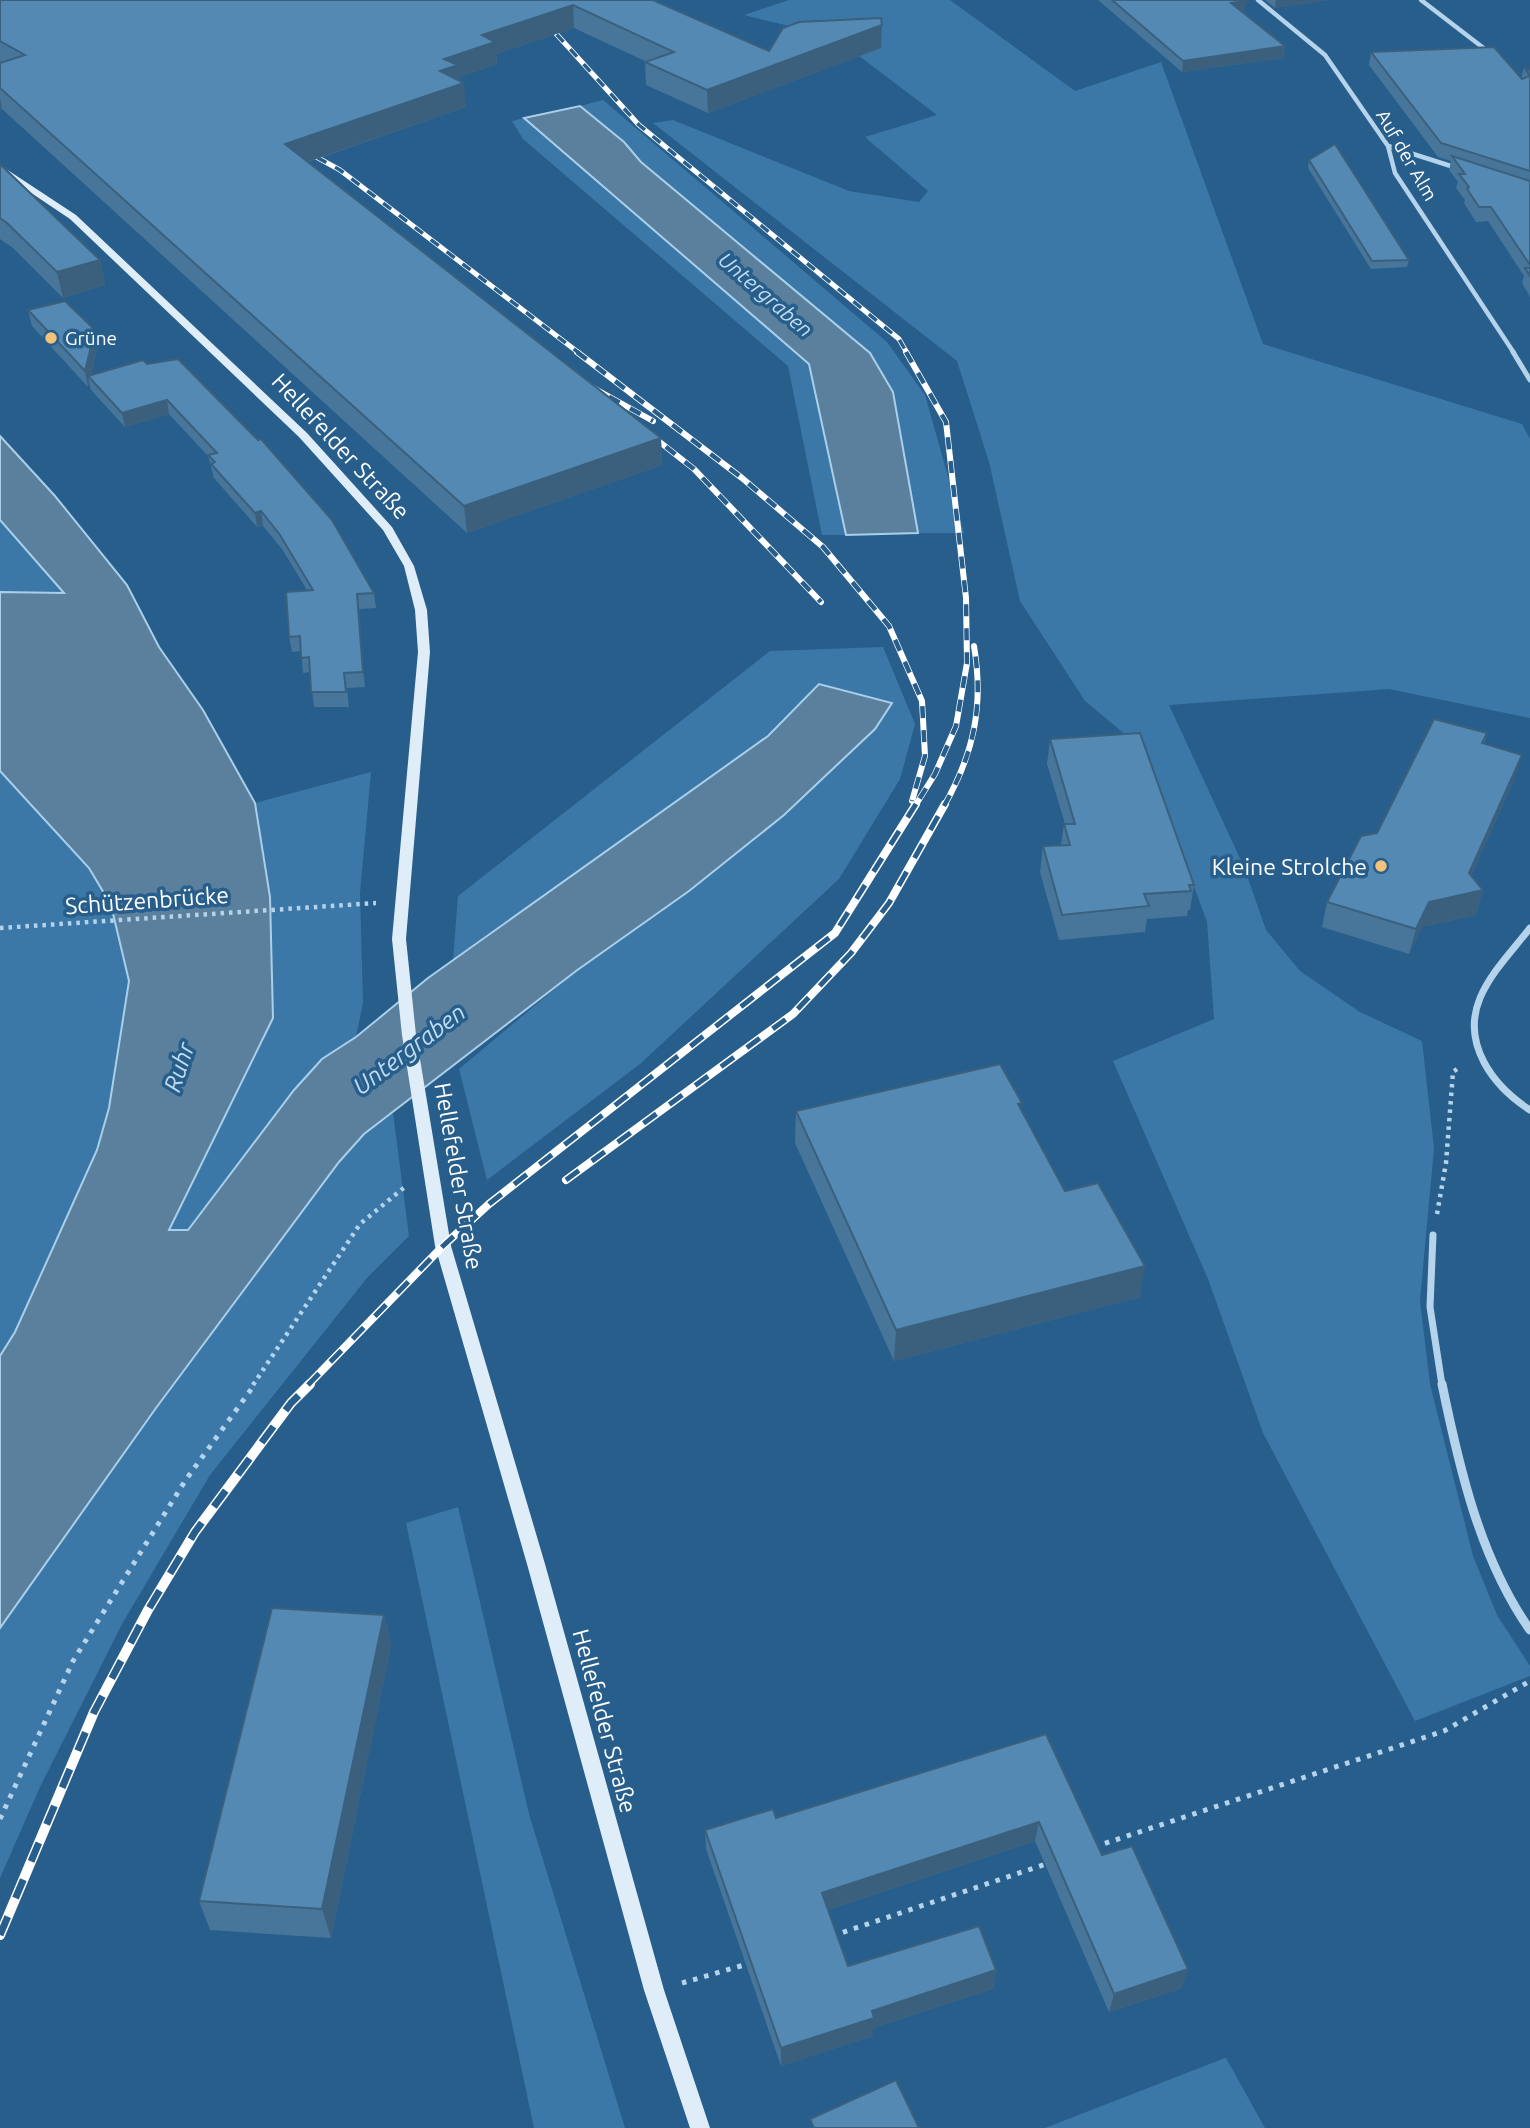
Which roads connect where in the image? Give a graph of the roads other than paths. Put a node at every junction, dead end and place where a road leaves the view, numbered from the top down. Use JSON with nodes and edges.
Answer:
{"nodes":[{"id":1,"x":1258,"y":0,"type":"edge"},
{"id":2,"x":1421,"y":0,"type":"edge"},
{"id":3,"x":1497,"y":61,"type":"edge"},
{"id":4,"x":1388,"y":146,"type":"junction"},
{"id":5,"x":0,"y":167,"type":"edge"},
{"id":6,"x":1465,"y":170,"type":"edge"},
{"id":7,"x":1530,"y":380,"type":"edge"},
{"id":8,"x":1530,"y":928,"type":"edge"},
{"id":9,"x":1530,"y":1110,"type":"edge"},
{"id":10,"x":1433,"y":1235,"type":"road end"},
{"id":11,"x":1530,"y":1630,"type":"edge"},
{"id":12,"x":700,"y":2128,"type":"edge"}],
"edges":[{"from":1,"to":4,"type":"street","name":"Auf der Alm"},
{"from":2,"to":3,"type":"street"},
{"from":4,"to":6,"type":"street"},
{"from":4,"to":7,"type":"street","name":"Auf der Alm"},
{"from":5,"to":12,"type":"street","name":"Hellefelder Straße"},
{"from":8,"to":9,"type":"street"},
{"from":10,"to":11,"type":"street"}]}
